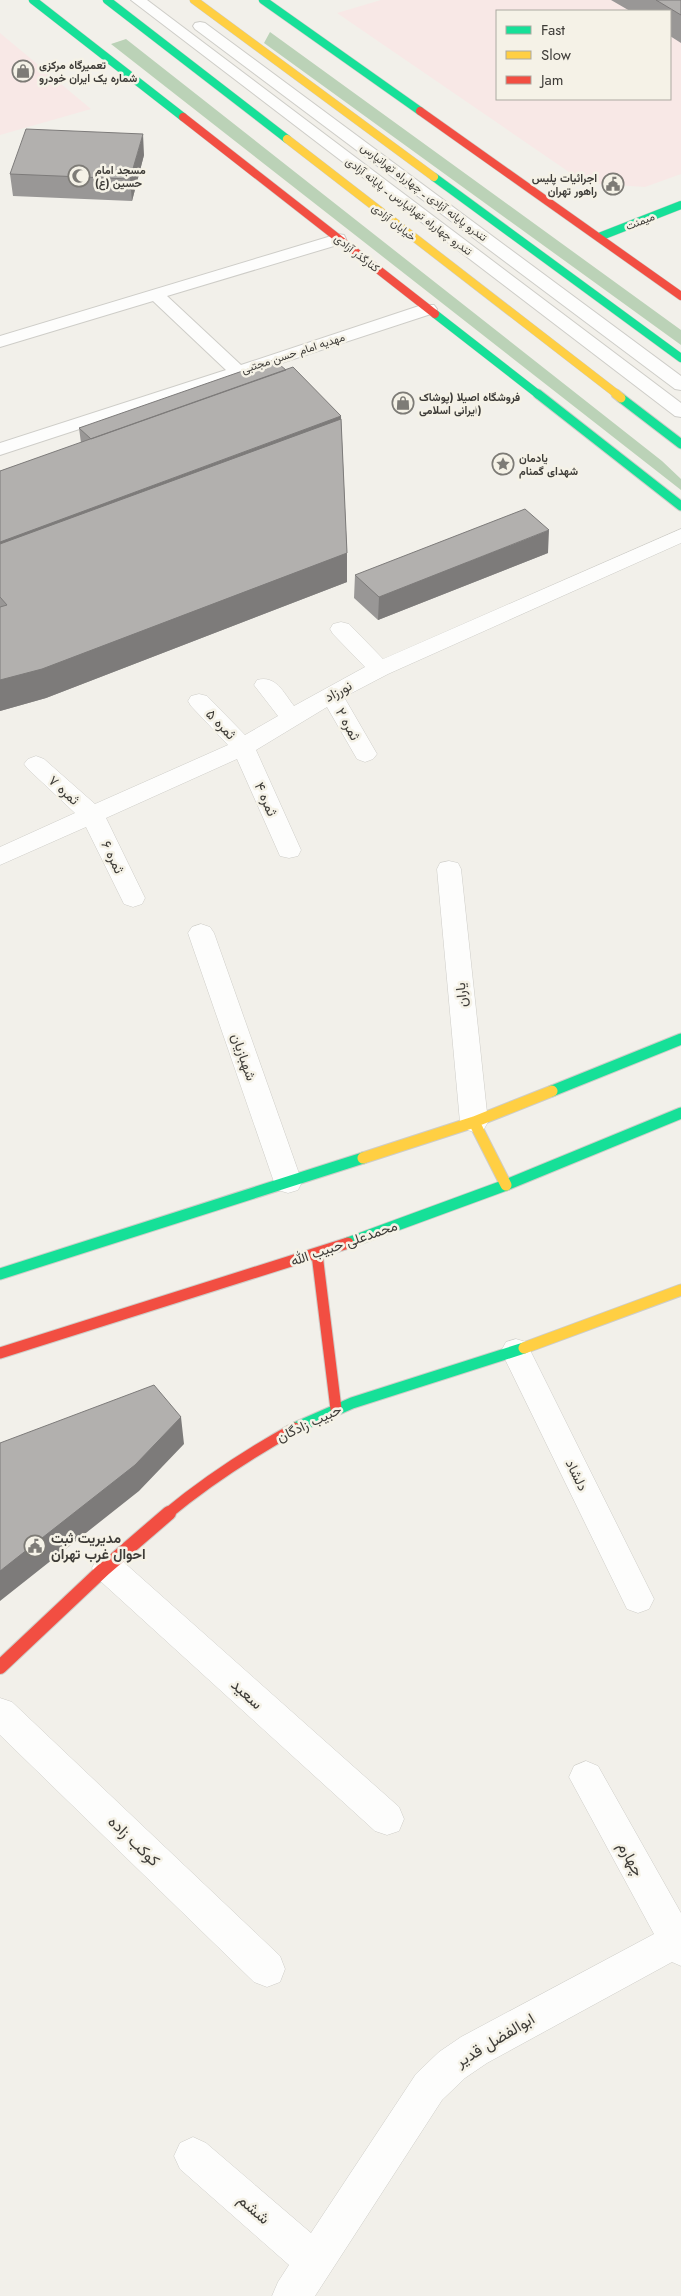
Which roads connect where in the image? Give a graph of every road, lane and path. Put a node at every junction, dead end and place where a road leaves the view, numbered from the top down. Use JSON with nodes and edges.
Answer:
{"nodes":[{"id":1,"x":33,"y":0,"type":"edge"},
{"id":2,"x":107,"y":0,"type":"edge"},
{"id":3,"x":138,"y":0,"type":"edge"},
{"id":4,"x":194,"y":0,"type":"edge"},
{"id":5,"x":263,"y":0,"type":"edge"},
{"id":6,"x":190,"y":18,"type":"dead end"},
{"id":7,"x":681,"y":205,"type":"edge"},
{"id":8,"x":599,"y":237,"type":"junction"},
{"id":9,"x":338,"y":238,"type":"junction"},
{"id":10,"x":155,"y":294,"type":"junction"},
{"id":11,"x":681,"y":296,"type":"edge"},
{"id":12,"x":428,"y":308,"type":"junction"},
{"id":13,"x":0,"y":342,"type":"edge"},
{"id":14,"x":681,"y":358,"type":"edge"},
{"id":15,"x":238,"y":372,"type":"junction"},
{"id":16,"x":681,"y":385,"type":"edge"},
{"id":17,"x":681,"y":412,"type":"edge"},
{"id":18,"x":681,"y":444,"type":"edge"},
{"id":19,"x":0,"y":450,"type":"edge"},
{"id":20,"x":681,"y":506,"type":"edge"},
{"id":21,"x":681,"y":535,"type":"edge"},
{"id":22,"x":341,"y":629,"type":"dead end"},
{"id":23,"x":380,"y":669,"type":"junction"},
{"id":24,"x":265,"y":685,"type":"dead end"},
{"id":25,"x":331,"y":694,"type":"junction"},
{"id":26,"x":199,"y":701,"type":"dead end"},
{"id":27,"x":292,"y":718,"type":"junction"},
{"id":28,"x":243,"y":747,"type":"junction"},
{"id":29,"x":365,"y":754,"type":"dead end"},
{"id":30,"x":36,"y":764,"type":"dead end"},
{"id":31,"x":93,"y":816,"type":"junction"},
{"id":32,"x":4,"y":850,"type":"edge"},
{"id":33,"x":289,"y":850,"type":"dead end"},
{"id":34,"x":449,"y":869,"type":"dead end"},
{"id":35,"x":132,"y":898,"type":"dead end"},
{"id":36,"x":201,"y":933,"type":"dead end"},
{"id":37,"x":681,"y":1039,"type":"edge"},
{"id":38,"x":681,"y":1113,"type":"edge"},
{"id":39,"x":474,"y":1122,"type":"junction"},
{"id":40,"x":288,"y":1182,"type":"junction"},
{"id":41,"x":506,"y":1185,"type":"junction"},
{"id":42,"x":317,"y":1254,"type":"junction"},
{"id":43,"x":0,"y":1274,"type":"edge"},
{"id":44,"x":681,"y":1290,"type":"edge"},
{"id":45,"x":516,"y":1351,"type":"junction"},
{"id":46,"x":0,"y":1354,"type":"edge"},
{"id":47,"x":336,"y":1409,"type":"junction"},
{"id":48,"x":108,"y":1568,"type":"junction"},
{"id":49,"x":638,"y":1599,"type":"dead end"},
{"id":50,"x":0,"y":1667,"type":"edge"},
{"id":51,"x":0,"y":1712,"type":"edge"},
{"id":52,"x":586,"y":1778,"type":"dead end"},
{"id":53,"x":386,"y":1819,"type":"dead end"},
{"id":54,"x":680,"y":1942,"type":"edge"},
{"id":55,"x":268,"y":1969,"type":"dead end"},
{"id":56,"x":193,"y":2156,"type":"dead end"},
{"id":57,"x":314,"y":2261,"type":"junction"},
{"id":58,"x":292,"y":2296,"type":"edge"}],
"edges":[{"from":1,"to":9,"type":"main road","name":"کنارگذر آزادی"},
{"from":2,"to":18,"type":"main road","name":"خیابان آزادی"},
{"from":3,"to":17,"type":"lane","name":"تندرو چهارراه تهرانپارس ـ پایانه آزادی"},
{"from":4,"to":14,"type":"main road"},
{"from":5,"to":8,"type":"main road"},
{"from":6,"to":16,"type":"lane","name":"تندرو پایانه آزادی ـ چهارراه تهرانپارس"},
{"from":7,"to":8,"type":"main road","name":"میمنت"},
{"from":8,"to":11,"type":"main road"},
{"from":9,"to":10,"type":"lane"},
{"from":9,"to":12,"type":"main road","name":"کنارگذر آزادی"},
{"from":10,"to":13,"type":"lane"},
{"from":10,"to":15,"type":"lane","name":"مهدیه امام حسن مجتبی"},
{"from":12,"to":15,"type":"lane","name":"مهدیه امام حسن مجتبی"},
{"from":12,"to":20,"type":"main road","name":"کنارگذر آزادی"},
{"from":15,"to":19,"type":"lane"},
{"from":21,"to":23,"type":"street","name":"نورزاد"},
{"from":22,"to":23,"type":"street"},
{"from":23,"to":25,"type":"street","name":"نورزاد"},
{"from":24,"to":27,"type":"street"},
{"from":25,"to":27,"type":"street","name":"نورزاد"},
{"from":25,"to":29,"type":"street","name":"ثمره ۲"},
{"from":26,"to":28,"type":"street","name":"ثمره ۵"},
{"from":27,"to":28,"type":"street","name":"نورزاد"},
{"from":28,"to":31,"type":"street","name":"نورزاد"},
{"from":28,"to":33,"type":"street","name":"ثمره ۴"},
{"from":30,"to":31,"type":"street","name":"ثمره ۷"},
{"from":31,"to":32,"type":"street","name":"نورزاد"},
{"from":31,"to":35,"type":"street","name":"ثمره ۶"},
{"from":34,"to":39,"type":"street","name":"یاران"},
{"from":36,"to":40,"type":"street","name":"شهبازیان"},
{"from":37,"to":39,"type":"main road"},
{"from":38,"to":41,"type":"main road","name":"محمدعلی حبیب الله"},
{"from":39,"to":40,"type":"main road"},
{"from":39,"to":41,"type":"main road"},
{"from":40,"to":43,"type":"main road"},
{"from":41,"to":42,"type":"main road","name":"محمدعلی حبیب الله"},
{"from":42,"to":46,"type":"main road","name":"محمدعلی حبیب الله"},
{"from":42,"to":47,"type":"main road"},
{"from":44,"to":45,"type":"main road","name":"حبیب زادگان"},
{"from":45,"to":47,"type":"main road","name":"حبیب زادگان"},
{"from":45,"to":49,"type":"street","name":"دلشاد"},
{"from":47,"to":48,"type":"main road","name":"حبیب زادگان"},
{"from":48,"to":50,"type":"main road","name":"حبیب زادگان"},
{"from":48,"to":53,"type":"street","name":"سعید"},
{"from":51,"to":55,"type":"street","name":"کوکب زاده"},
{"from":52,"to":54,"type":"street","name":"چهارم"},
{"from":54,"to":57,"type":"street","name":"ابوالفضل قدیر"},
{"from":56,"to":57,"type":"street","name":"ششم"},
{"from":57,"to":58,"type":"street","name":"ابوالفضل قدیر"}]}
